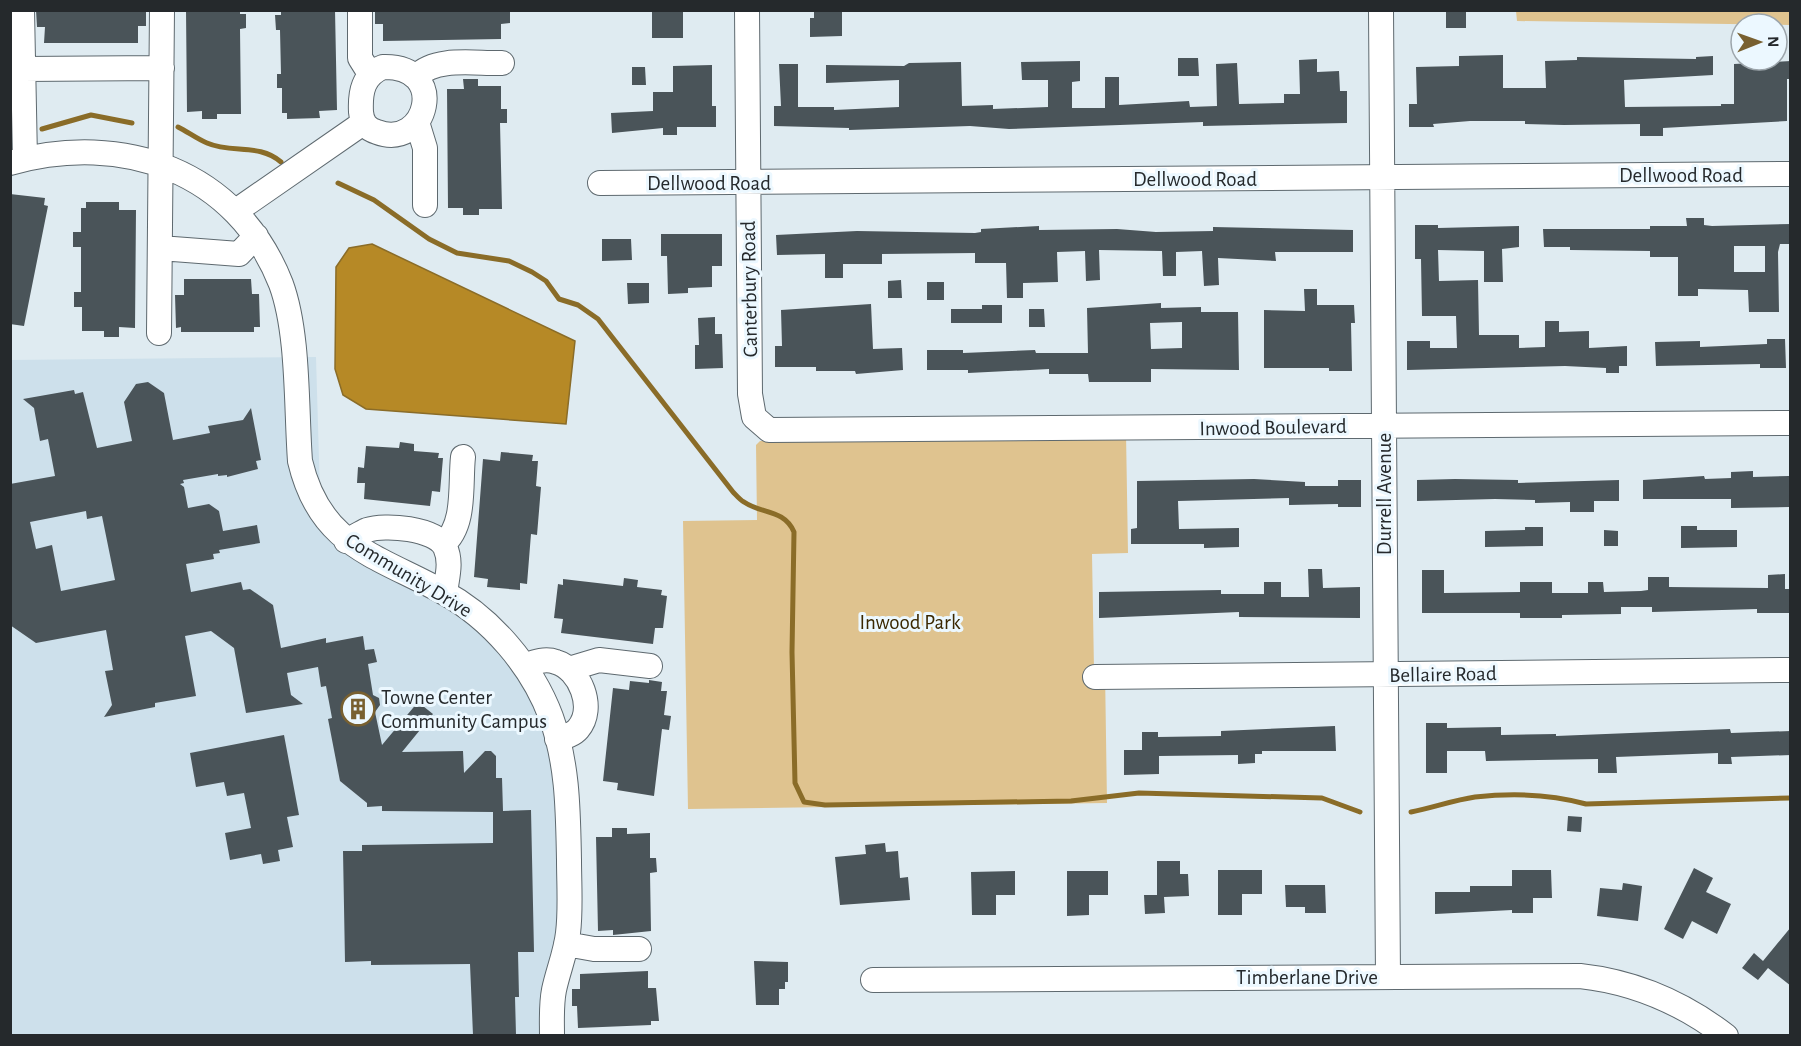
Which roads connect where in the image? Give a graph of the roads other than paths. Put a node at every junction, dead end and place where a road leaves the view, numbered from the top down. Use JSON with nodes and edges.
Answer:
{"nodes":[{"id":1,"x":22,"y":10,"type":"edge"},
{"id":2,"x":162,"y":10,"type":"edge"},
{"id":3,"x":360,"y":10,"type":"edge"},
{"id":4,"x":747,"y":10,"type":"edge"},
{"id":5,"x":1380,"y":10,"type":"edge"},
{"id":6,"x":502,"y":63,"type":"dead end"},
{"id":7,"x":162,"y":68,"type":"junction"},
{"id":8,"x":23,"y":69,"type":"junction"},
{"id":9,"x":370,"y":74,"type":"junction"},
{"id":10,"x":417,"y":76,"type":"junction"},
{"id":11,"x":417,"y":122,"type":"junction"},
{"id":12,"x":363,"y":123,"type":"junction"},
{"id":13,"x":18,"y":161,"type":"edge"},
{"id":14,"x":162,"y":164,"type":"junction"},
{"id":15,"x":1791,"y":174,"type":"edge"},
{"id":16,"x":1382,"y":177,"type":"junction"},
{"id":17,"x":600,"y":183,"type":"dead end"},
{"id":18,"x":748,"y":183,"type":"junction"},
{"id":19,"x":425,"y":205,"type":"dead end"},
{"id":20,"x":236,"y":211,"type":"junction"},
{"id":21,"x":256,"y":236,"type":"junction"},
{"id":22,"x":160,"y":248,"type":"junction"},
{"id":23,"x":159,"y":333,"type":"dead end"},
{"id":24,"x":758,"y":423,"type":"joint"},
{"id":25,"x":1791,"y":423,"type":"edge"},
{"id":26,"x":1383,"y":426,"type":"junction"},
{"id":27,"x":463,"y":457,"type":"dead end"},
{"id":28,"x":346,"y":541,"type":"junction"},
{"id":29,"x":443,"y":544,"type":"junction"},
{"id":30,"x":445,"y":593,"type":"junction"},
{"id":31,"x":524,"y":666,"type":"junction"},
{"id":32,"x":650,"y":666,"type":"dead end"},
{"id":33,"x":569,"y":669,"type":"junction"},
{"id":34,"x":1791,"y":670,"type":"edge"},
{"id":35,"x":1385,"y":674,"type":"junction"},
{"id":36,"x":1095,"y":677,"type":"dead end"},
{"id":37,"x":557,"y":739,"type":"junction"},
{"id":38,"x":566,"y":944,"type":"junction"},
{"id":39,"x":639,"y":949,"type":"dead end"},
{"id":40,"x":1388,"y":976,"type":"junction"},
{"id":41,"x":873,"y":980,"type":"dead end"},
{"id":42,"x":552,"y":1035,"type":"edge"},
{"id":43,"x":1726,"y":1035,"type":"edge"}],
"edges":[{"from":1,"to":8,"type":"street"},
{"from":2,"to":7,"type":"street"},
{"from":3,"to":9,"type":"street"},
{"from":4,"to":18,"type":"street","name":"Canterbury Road"},
{"from":5,"to":16,"type":"street","name":"Durrell Avenue"},
{"from":6,"to":10,"type":"street"},
{"from":7,"to":8,"type":"street"},
{"from":7,"to":14,"type":"street"},
{"from":8,"to":13,"type":"street"},
{"from":9,"to":10,"type":"street"},
{"from":9,"to":12,"type":"street"},
{"from":10,"to":11,"type":"street"},
{"from":11,"to":12,"type":"street"},
{"from":11,"to":19,"type":"street"},
{"from":12,"to":20,"type":"street"},
{"from":13,"to":14,"type":"street","name":"Community Drive"},
{"from":14,"to":20,"type":"street","name":"Community Drive"},
{"from":14,"to":22,"type":"street"},
{"from":15,"to":16,"type":"street","name":"Dellwood Road"},
{"from":16,"to":18,"type":"street","name":"Dellwood Road"},
{"from":16,"to":26,"type":"street","name":"Durrell Avenue"},
{"from":17,"to":18,"type":"street","name":"Dellwood Road"},
{"from":18,"to":24,"type":"street","name":"Canterbury Road"},
{"from":20,"to":21,"type":"street","name":"Community Drive"},
{"from":21,"to":22,"type":"street"},
{"from":21,"to":28,"type":"street","name":"Community Drive"},
{"from":22,"to":23,"type":"street"},
{"from":24,"to":26,"type":"street","name":"Inwood Boulevard"},
{"from":25,"to":26,"type":"street","name":"Inwood Boulevard"},
{"from":26,"to":35,"type":"street","name":"Durrell Avenue"},
{"from":27,"to":29,"type":"street"},
{"from":28,"to":29,"type":"street"},
{"from":28,"to":30,"type":"street","name":"Community Drive"},
{"from":29,"to":30,"type":"street"},
{"from":30,"to":31,"type":"street","name":"Community Drive"},
{"from":31,"to":33,"type":"street"},
{"from":31,"to":37,"type":"street","name":"Community Drive"},
{"from":32,"to":33,"type":"street"},
{"from":33,"to":37,"type":"street"},
{"from":34,"to":35,"type":"street","name":"Bellaire Road"},
{"from":35,"to":36,"type":"street","name":"Bellaire Road"},
{"from":35,"to":40,"type":"street","name":"Durrell Avenue"},
{"from":37,"to":38,"type":"street","name":"Community Drive"},
{"from":38,"to":39,"type":"street"},
{"from":38,"to":42,"type":"street","name":"Community Drive"},
{"from":40,"to":41,"type":"street","name":"Timberlane Drive"},
{"from":40,"to":43,"type":"street","name":"Timberlane Drive"}]}
